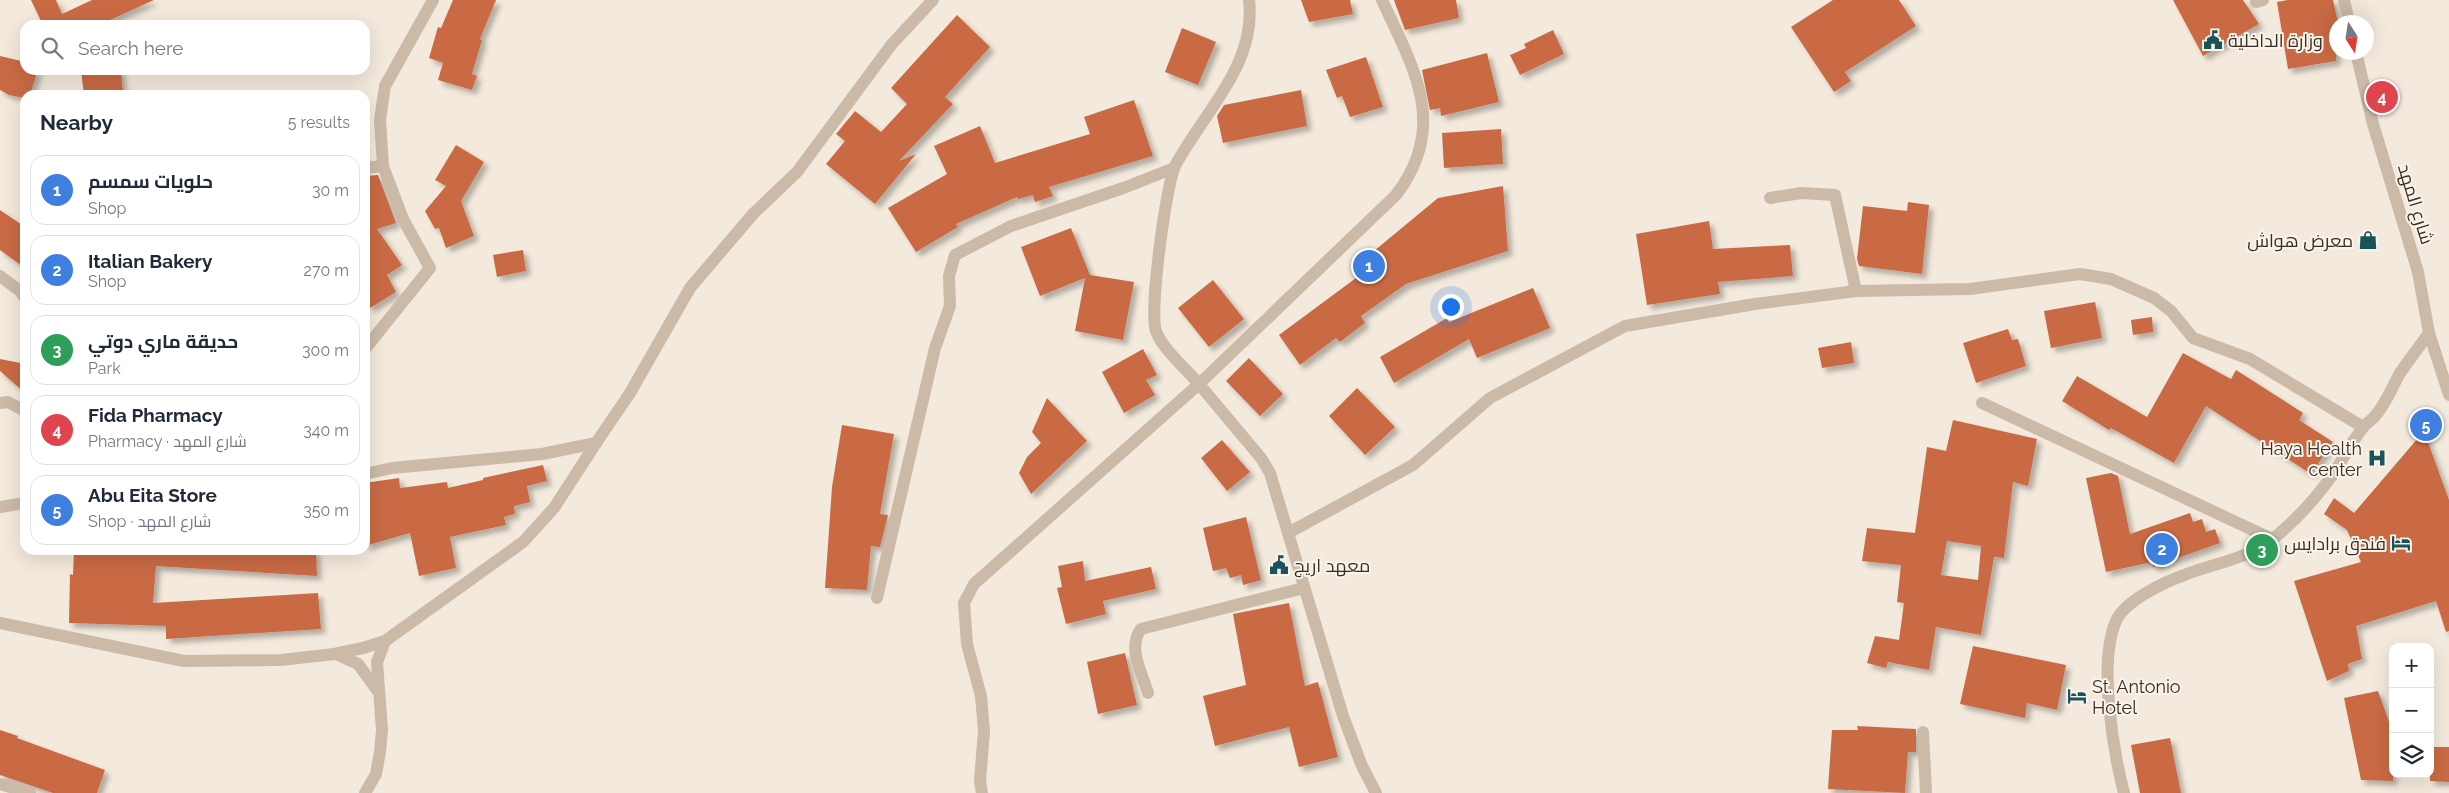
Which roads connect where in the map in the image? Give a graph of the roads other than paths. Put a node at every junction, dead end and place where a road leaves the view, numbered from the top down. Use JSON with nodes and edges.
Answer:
{"nodes":[{"id":1,"x":433,"y":0,"type":"edge"},
{"id":2,"x":933,"y":0,"type":"edge"},
{"id":3,"x":1249,"y":0,"type":"edge"},
{"id":4,"x":1382,"y":0,"type":"edge"},
{"id":5,"x":2344,"y":0,"type":"edge"},
{"id":6,"x":2347,"y":15,"type":"edge"},
{"id":7,"x":2358,"y":60,"type":"edge"},
{"id":8,"x":383,"y":166,"type":"junction"},
{"id":9,"x":370,"y":167,"type":"edge"},
{"id":10,"x":1174,"y":168,"type":"junction"},
{"id":11,"x":1770,"y":198,"type":"dead end"},
{"id":12,"x":0,"y":276,"type":"edge"},
{"id":13,"x":20,"y":291,"type":"edge"},
{"id":14,"x":1856,"y":291,"type":"junction"},
{"id":15,"x":2429,"y":333,"type":"junction"},
{"id":16,"x":370,"y":343,"type":"edge"},
{"id":17,"x":1199,"y":384,"type":"junction"},
{"id":18,"x":2449,"y":395,"type":"edge"},
{"id":19,"x":0,"y":403,"type":"edge"},
{"id":20,"x":1982,"y":403,"type":"dead end"},
{"id":21,"x":20,"y":408,"type":"edge"},
{"id":22,"x":2363,"y":427,"type":"junction"},
{"id":23,"x":596,"y":443,"type":"junction"},
{"id":24,"x":370,"y":473,"type":"edge"},
{"id":25,"x":20,"y":504,"type":"edge"},
{"id":26,"x":0,"y":507,"type":"edge"},
{"id":27,"x":1288,"y":533,"type":"junction"},
{"id":28,"x":2272,"y":540,"type":"junction"},
{"id":29,"x":1304,"y":588,"type":"junction"},
{"id":30,"x":877,"y":598,"type":"dead end"},
{"id":31,"x":0,"y":623,"type":"edge"},
{"id":32,"x":385,"y":641,"type":"junction"},
{"id":33,"x":334,"y":654,"type":"junction"},
{"id":34,"x":379,"y":693,"type":"junction"},
{"id":35,"x":1148,"y":693,"type":"dead end"},
{"id":36,"x":1922,"y":732,"type":"dead end"},
{"id":37,"x":0,"y":784,"type":"edge"},
{"id":38,"x":30,"y":793,"type":"edge"},
{"id":39,"x":365,"y":793,"type":"edge"},
{"id":40,"x":982,"y":793,"type":"edge"},
{"id":41,"x":1376,"y":793,"type":"edge"},
{"id":42,"x":1926,"y":793,"type":"edge"},
{"id":43,"x":2124,"y":793,"type":"edge"}],
"edges":[{"from":1,"to":8,"type":"street"},
{"from":2,"to":23,"type":"street"},
{"from":3,"to":10,"type":"street"},
{"from":4,"to":17,"type":"street"},
{"from":5,"to":6,"type":"street"},
{"from":7,"to":15,"type":"street","name":"شارع المهد"},
{"from":8,"to":9,"type":"street"},
{"from":8,"to":16,"type":"street"},
{"from":10,"to":17,"type":"street"},
{"from":10,"to":30,"type":"street"},
{"from":11,"to":14,"type":"street"},
{"from":12,"to":13,"type":"street"},
{"from":14,"to":22,"type":"street"},
{"from":14,"to":27,"type":"street"},
{"from":15,"to":18,"type":"street","name":"شارع المهد"},
{"from":15,"to":22,"type":"street"},
{"from":17,"to":27,"type":"street"},
{"from":17,"to":40,"type":"street"},
{"from":19,"to":21,"type":"street"},
{"from":20,"to":28,"type":"street"},
{"from":22,"to":28,"type":"street"},
{"from":23,"to":24,"type":"street"},
{"from":23,"to":32,"type":"street"},
{"from":25,"to":26,"type":"street"},
{"from":27,"to":29,"type":"street"},
{"from":28,"to":43,"type":"street"},
{"from":29,"to":35,"type":"street"},
{"from":29,"to":41,"type":"street"},
{"from":31,"to":33,"type":"street"},
{"from":32,"to":33,"type":"street"},
{"from":32,"to":34,"type":"street"},
{"from":33,"to":34,"type":"street"},
{"from":34,"to":39,"type":"street"},
{"from":36,"to":42,"type":"street"},
{"from":37,"to":38,"type":"street"}]}
